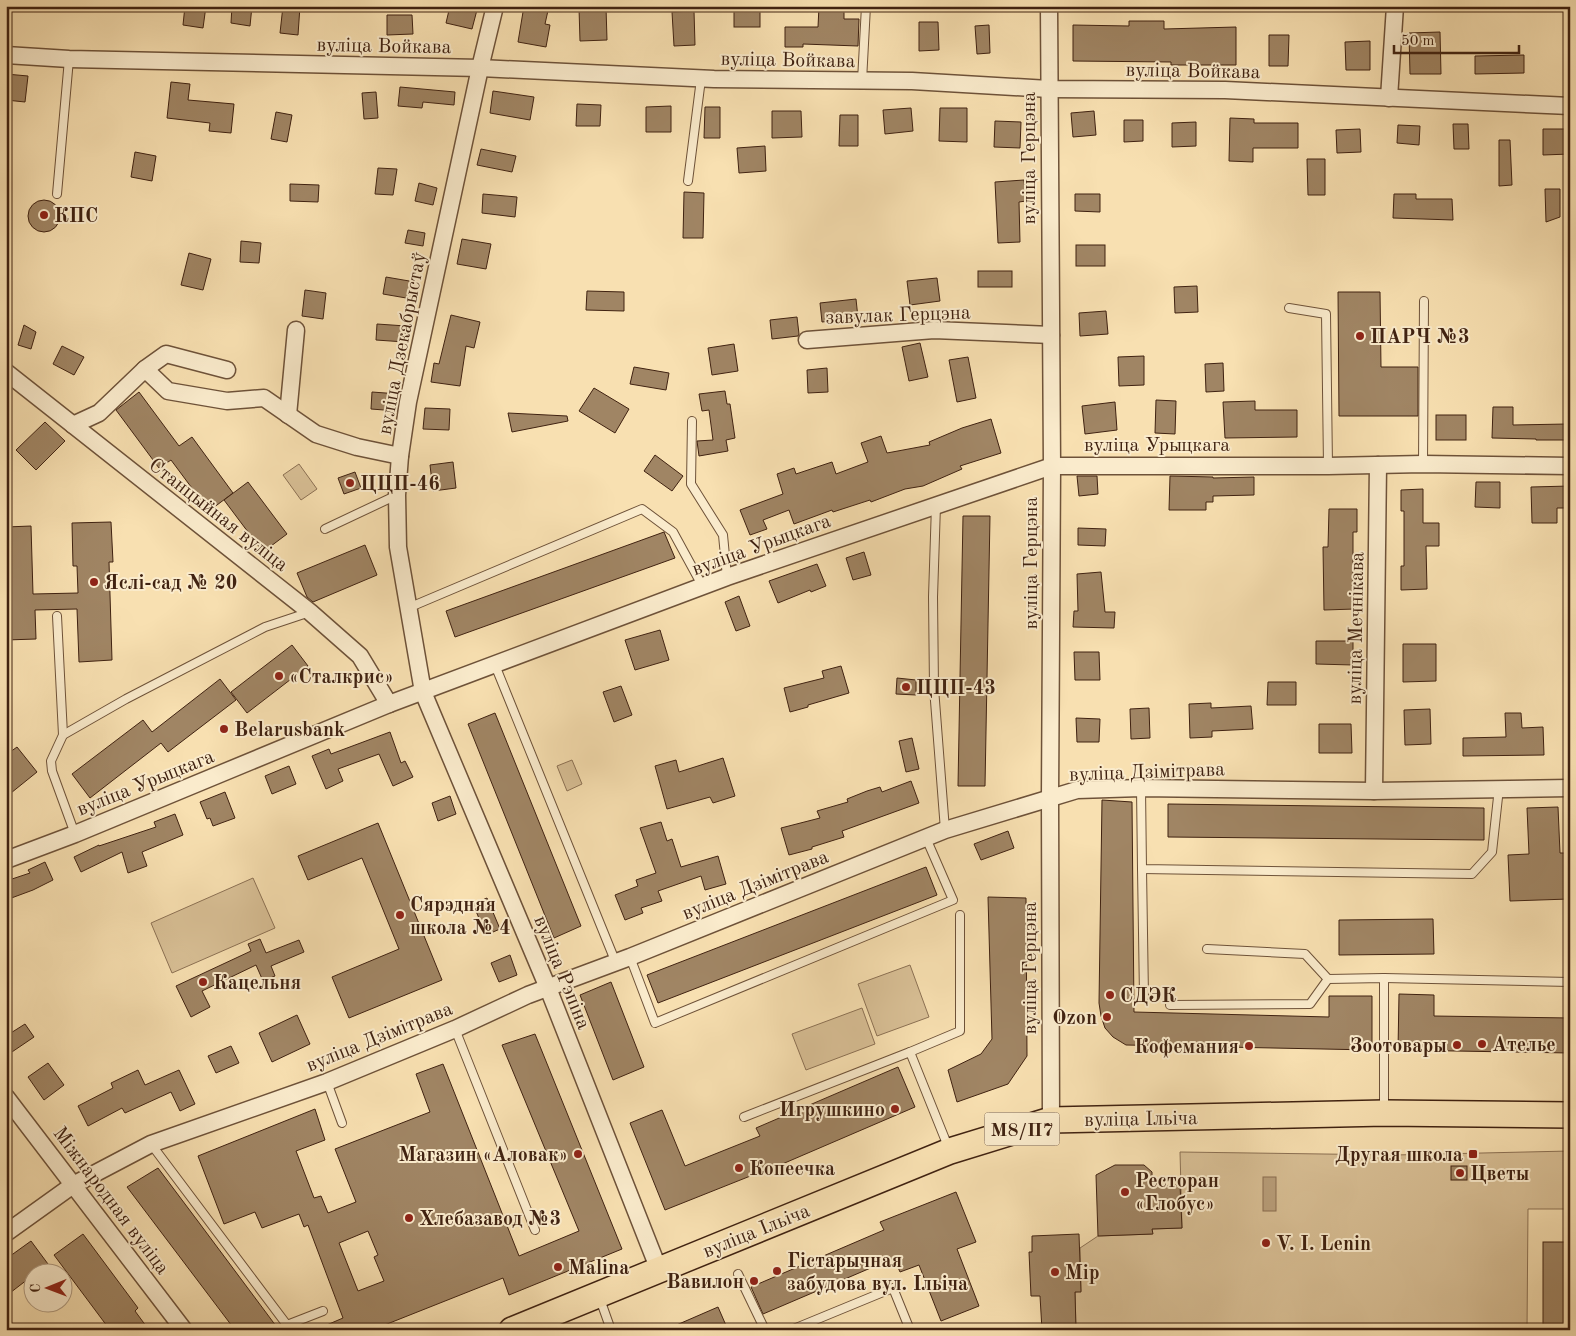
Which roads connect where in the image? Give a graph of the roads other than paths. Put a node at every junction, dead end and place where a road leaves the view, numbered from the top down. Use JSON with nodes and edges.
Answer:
{"nodes":[{"id":1,"x":495,"y":6,"type":"edge"},
{"id":2,"x":866,"y":6,"type":"edge"},
{"id":3,"x":1048,"y":6,"type":"edge"},
{"id":4,"x":1396,"y":6,"type":"edge"},
{"id":5,"x":6,"y":54,"type":"edge"},
{"id":6,"x":69,"y":59,"type":"junction"},
{"id":7,"x":480,"y":68,"type":"junction"},
{"id":8,"x":700,"y":79,"type":"junction"},
{"id":9,"x":862,"y":81,"type":"junction"},
{"id":10,"x":1049,"y":89,"type":"junction"},
{"id":11,"x":1388,"y":98,"type":"junction"},
{"id":12,"x":1570,"y":106,"type":"edge"},
{"id":13,"x":688,"y":181,"type":"dead end"},
{"id":14,"x":57,"y":194,"type":"dead end"},
{"id":15,"x":1424,"y":301,"type":"dead end"},
{"id":16,"x":1289,"y":308,"type":"dead end"},
{"id":17,"x":296,"y":330,"type":"dead end"},
{"id":18,"x":1050,"y":335,"type":"junction"},
{"id":19,"x":807,"y":340,"type":"dead end"},
{"id":20,"x":145,"y":369,"type":"junction"},
{"id":21,"x":227,"y":370,"type":"dead end"},
{"id":22,"x":6,"y":372,"type":"edge"},
{"id":23,"x":288,"y":415,"type":"junction"},
{"id":24,"x":692,"y":421,"type":"dead end"},
{"id":25,"x":73,"y":425,"type":"junction"},
{"id":26,"x":400,"y":456,"type":"junction"},
{"id":27,"x":1423,"y":464,"type":"junction"},
{"id":28,"x":1378,"y":465,"type":"junction"},
{"id":29,"x":1052,"y":466,"type":"junction"},
{"id":30,"x":1328,"y":466,"type":"junction"},
{"id":31,"x":1570,"y":466,"type":"edge"},
{"id":32,"x":397,"y":495,"type":"junction"},
{"id":33,"x":936,"y":505,"type":"junction"},
{"id":34,"x":325,"y":529,"type":"dead end"},
{"id":35,"x":727,"y":577,"type":"junction"},
{"id":36,"x":703,"y":587,"type":"junction"},
{"id":37,"x":408,"y":608,"type":"junction"},
{"id":38,"x":310,"y":612,"type":"junction"},
{"id":39,"x":57,"y":616,"type":"dead end"},
{"id":40,"x":495,"y":665,"type":"junction"},
{"id":41,"x":423,"y":692,"type":"junction"},
{"id":42,"x":389,"y":704,"type":"junction"},
{"id":43,"x":62,"y":735,"type":"junction"},
{"id":44,"x":1141,"y":788,"type":"junction"},
{"id":45,"x":1499,"y":788,"type":"junction"},
{"id":46,"x":1570,"y":788,"type":"edge"},
{"id":47,"x":1374,"y":790,"type":"junction"},
{"id":48,"x":1050,"y":798,"type":"junction"},
{"id":49,"x":945,"y":830,"type":"junction"},
{"id":50,"x":75,"y":834,"type":"junction"},
{"id":51,"x":926,"y":838,"type":"junction"},
{"id":52,"x":6,"y":860,"type":"edge"},
{"id":53,"x":1142,"y":869,"type":"junction"},
{"id":54,"x":960,"y":916,"type":"dead end"},
{"id":55,"x":1207,"y":949,"type":"dead end"},
{"id":56,"x":623,"y":960,"type":"junction"},
{"id":57,"x":1384,"y":978,"type":"junction"},
{"id":58,"x":1328,"y":979,"type":"junction"},
{"id":59,"x":1570,"y":982,"type":"edge"},
{"id":60,"x":548,"y":988,"type":"junction"},
{"id":61,"x":1144,"y":997,"type":"dead end"},
{"id":62,"x":1170,"y":1005,"type":"dead end"},
{"id":63,"x":455,"y":1029,"type":"junction"},
{"id":64,"x":910,"y":1052,"type":"junction"},
{"id":65,"x":327,"y":1082,"type":"junction"},
{"id":66,"x":6,"y":1097,"type":"edge"},
{"id":67,"x":1384,"y":1113,"type":"junction"},
{"id":68,"x":1570,"y":1115,"type":"edge"},
{"id":69,"x":744,"y":1117,"type":"dead end"},
{"id":70,"x":1051,"y":1120,"type":"junction"},
{"id":71,"x":342,"y":1123,"type":"dead end"},
{"id":72,"x":151,"y":1144,"type":"junction"},
{"id":73,"x":950,"y":1151,"type":"junction"},
{"id":74,"x":74,"y":1185,"type":"junction"},
{"id":75,"x":535,"y":1230,"type":"dead end"},
{"id":76,"x":6,"y":1233,"type":"edge"},
{"id":77,"x":659,"y":1270,"type":"junction"},
{"id":78,"x":738,"y":1274,"type":"dead end"},
{"id":79,"x":598,"y":1294,"type":"junction"},
{"id":80,"x":323,"y":1311,"type":"dead end"},
{"id":81,"x":184,"y":1330,"type":"edge"},
{"id":82,"x":512,"y":1330,"type":"edge"},
{"id":83,"x":611,"y":1330,"type":"edge"},
{"id":84,"x":765,"y":1330,"type":"edge"},
{"id":85,"x":791,"y":1330,"type":"edge"},
{"id":86,"x":910,"y":1330,"type":"edge"}],
"edges":[{"from":1,"to":7,"type":"street","name":"вуліца Дзекабрыстаў"},
{"from":2,"to":9,"type":"lane"},
{"from":3,"to":10,"type":"street","name":"вуліца Герцэна"},
{"from":4,"to":11,"type":"street"},
{"from":5,"to":6,"type":"street","name":"вуліца Войкава"},
{"from":6,"to":7,"type":"street","name":"вуліца Войкава"},
{"from":6,"to":14,"type":"lane"},
{"from":7,"to":8,"type":"street","name":"вуліца Войкава"},
{"from":7,"to":26,"type":"street","name":"вуліца Дзекабрыстаў"},
{"from":8,"to":9,"type":"street","name":"вуліца Войкава"},
{"from":8,"to":13,"type":"lane"},
{"from":9,"to":10,"type":"street","name":"вуліца Войкава"},
{"from":10,"to":11,"type":"street","name":"вуліца Войкава"},
{"from":10,"to":18,"type":"street","name":"вуліца Герцэна"},
{"from":11,"to":12,"type":"street","name":"вуліца Войкава"},
{"from":15,"to":27,"type":"lane"},
{"from":16,"to":30,"type":"lane"},
{"from":17,"to":23,"type":"street"},
{"from":18,"to":19,"type":"street","name":"завулак Герцэна"},
{"from":18,"to":29,"type":"street","name":"вуліца Герцэна"},
{"from":20,"to":21,"type":"street"},
{"from":20,"to":23,"type":"street"},
{"from":20,"to":25,"type":"street"},
{"from":22,"to":25,"type":"street","name":"Станцыйная вуліца"},
{"from":23,"to":26,"type":"street"},
{"from":24,"to":35,"type":"lane"},
{"from":25,"to":38,"type":"street","name":"Станцыйная вуліца"},
{"from":26,"to":32,"type":"street","name":"вуліца Дзекабрыстаў"},
{"from":27,"to":28,"type":"street","name":"вуліца Урыцкага"},
{"from":27,"to":31,"type":"street","name":"вуліца Урыцкага"},
{"from":28,"to":30,"type":"street","name":"вуліца Урыцкага"},
{"from":28,"to":47,"type":"street","name":"вуліца Мечнікава"},
{"from":29,"to":30,"type":"street","name":"вуліца Урыцкага"},
{"from":29,"to":33,"type":"street","name":"вуліца Урыцкага"},
{"from":29,"to":48,"type":"street","name":"вуліца Герцэна"},
{"from":32,"to":34,"type":"lane"},
{"from":32,"to":37,"type":"street","name":"вуліца Дзекабрыстаў"},
{"from":33,"to":35,"type":"street","name":"вуліца Урыцкага"},
{"from":33,"to":49,"type":"lane"},
{"from":35,"to":36,"type":"street","name":"вуліца Урыцкага"},
{"from":36,"to":37,"type":"lane"},
{"from":36,"to":40,"type":"street","name":"вуліца Урыцкага"},
{"from":37,"to":41,"type":"street","name":"вуліца Дзекабрыстаў"},
{"from":38,"to":42,"type":"street","name":"Станцыйная вуліца"},
{"from":38,"to":43,"type":"lane"},
{"from":39,"to":43,"type":"lane"},
{"from":40,"to":41,"type":"street","name":"вуліца Урыцкага"},
{"from":40,"to":56,"type":"lane"},
{"from":41,"to":42,"type":"street","name":"вуліца Урыцкага"},
{"from":41,"to":60,"type":"street","name":"вуліца Рэпіна"},
{"from":42,"to":50,"type":"street","name":"вуліца Урыцкага"},
{"from":43,"to":50,"type":"lane"},
{"from":44,"to":47,"type":"street","name":"вуліца Дзімітрава"},
{"from":44,"to":48,"type":"street","name":"вуліца Дзімітрава"},
{"from":44,"to":53,"type":"lane"},
{"from":45,"to":46,"type":"street","name":"вуліца Дзімітрава"},
{"from":45,"to":47,"type":"street","name":"вуліца Дзімітрава"},
{"from":45,"to":53,"type":"lane"},
{"from":48,"to":49,"type":"street","name":"вуліца Дзімітрава"},
{"from":48,"to":70,"type":"street","name":"вуліца Герцэна"},
{"from":49,"to":51,"type":"street","name":"вуліца Дзімітрава"},
{"from":50,"to":52,"type":"street","name":"вуліца Урыцкага"},
{"from":51,"to":56,"type":"street","name":"вуліца Дзімітрава"},
{"from":51,"to":56,"type":"lane"},
{"from":53,"to":61,"type":"lane"},
{"from":54,"to":64,"type":"lane"},
{"from":55,"to":58,"type":"lane"},
{"from":56,"to":60,"type":"street","name":"вуліца Дзімітрава"},
{"from":57,"to":58,"type":"lane"},
{"from":57,"to":59,"type":"lane"},
{"from":57,"to":67,"type":"lane"},
{"from":58,"to":62,"type":"lane"},
{"from":60,"to":63,"type":"street","name":"вуліца Дзімітрава"},
{"from":60,"to":77,"type":"street","name":"вуліца Рэпіна"},
{"from":63,"to":65,"type":"street","name":"вуліца Дзімітрава"},
{"from":63,"to":75,"type":"lane"},
{"from":64,"to":69,"type":"lane"},
{"from":64,"to":73,"type":"lane"},
{"from":65,"to":71,"type":"lane"},
{"from":65,"to":72,"type":"street","name":"вуліца Дзімітрава"},
{"from":66,"to":74,"type":"street","name":"Міжнародная вуліца"},
{"from":67,"to":68,"type":"main road","name":"вуліца Ільіча","number":"М8/П7"},
{"from":67,"to":70,"type":"main road","name":"вуліца Ільіча","number":"М8/П7"},
{"from":70,"to":73,"type":"main road","name":"вуліца Ільіча","number":"М8/П7"},
{"from":72,"to":74,"type":"street","name":"вуліца Дзімітрава"},
{"from":72,"to":80,"type":"lane"},
{"from":73,"to":77,"type":"main road","name":"вуліца Ільіча","number":"М8/П7"},
{"from":74,"to":76,"type":"street","name":"вуліца Дзімітрава"},
{"from":74,"to":81,"type":"street","name":"Міжнародная вуліца"},
{"from":77,"to":79,"type":"main road","name":"вуліца Ільіча","number":"М8/П7"},
{"from":78,"to":84,"type":"lane"},
{"from":79,"to":82,"type":"main road","name":"вуліца Ільіча","number":"М8/П7"},
{"from":79,"to":83,"type":"lane"},
{"from":85,"to":86,"type":"lane"}]}
